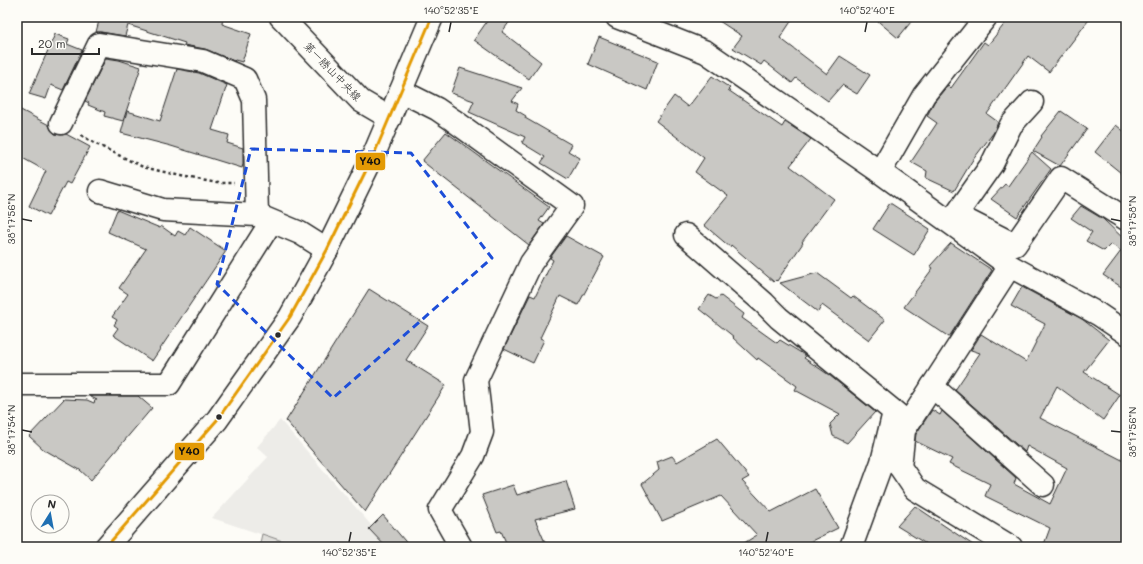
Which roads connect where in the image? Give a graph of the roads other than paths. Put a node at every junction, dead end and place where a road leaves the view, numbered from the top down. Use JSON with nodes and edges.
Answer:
{"nodes":[{"id":1,"x":281,"y":17,"type":"edge"},
{"id":2,"x":432,"y":17,"type":"edge"},
{"id":3,"x":617,"y":17,"type":"edge"},
{"id":4,"x":986,"y":17,"type":"edge"},
{"id":5,"x":401,"y":91,"type":"junction"},
{"id":6,"x":1032,"y":102,"type":"dead end"},
{"id":7,"x":390,"y":118,"type":"junction"},
{"id":8,"x":61,"y":123,"type":"road end"},
{"id":9,"x":880,"y":172,"type":"junction"},
{"id":10,"x":900,"y":186,"type":"junction"},
{"id":11,"x":100,"y":191,"type":"dead end"},
{"id":12,"x":956,"y":215,"type":"junction"},
{"id":13,"x":264,"y":218,"type":"junction"},
{"id":14,"x":1126,"y":219,"type":"edge"},
{"id":15,"x":686,"y":235,"type":"dead end"},
{"id":16,"x":327,"y":250,"type":"junction"},
{"id":17,"x":1010,"y":266,"type":"junction"},
{"id":18,"x":1126,"y":333,"type":"edge"},
{"id":19,"x":17,"y":384,"type":"edge"},
{"id":20,"x":932,"y":386,"type":"junction"},
{"id":21,"x":901,"y":417,"type":"junction"},
{"id":22,"x":1043,"y":485,"type":"dead end"},
{"id":23,"x":106,"y":547,"type":"edge"},
{"id":24,"x":461,"y":547,"type":"edge"},
{"id":25,"x":851,"y":547,"type":"edge"},
{"id":26,"x":1011,"y":547,"type":"edge"}],
"edges":[{"from":1,"to":7,"type":"main road","name":"第一勝山中央線"},
{"from":2,"to":5,"type":"main road"},
{"from":3,"to":9,"type":"main road"},
{"from":4,"to":9,"type":"main road"},
{"from":5,"to":7,"type":"main road"},
{"from":5,"to":24,"type":"main road"},
{"from":6,"to":12,"type":"main road"},
{"from":7,"to":16,"type":"main road"},
{"from":8,"to":13,"type":"main road"},
{"from":9,"to":10,"type":"main road"},
{"from":10,"to":12,"type":"main road"},
{"from":10,"to":17,"type":"main road"},
{"from":11,"to":13,"type":"main road"},
{"from":12,"to":14,"type":"main road"},
{"from":13,"to":16,"type":"main road"},
{"from":13,"to":19,"type":"main road"},
{"from":15,"to":21,"type":"main road"},
{"from":16,"to":23,"type":"main road"},
{"from":17,"to":18,"type":"main road"},
{"from":17,"to":20,"type":"main road"},
{"from":20,"to":21,"type":"main road"},
{"from":20,"to":22,"type":"main road"},
{"from":21,"to":25,"type":"main road"},
{"from":21,"to":26,"type":"main road"}]}
